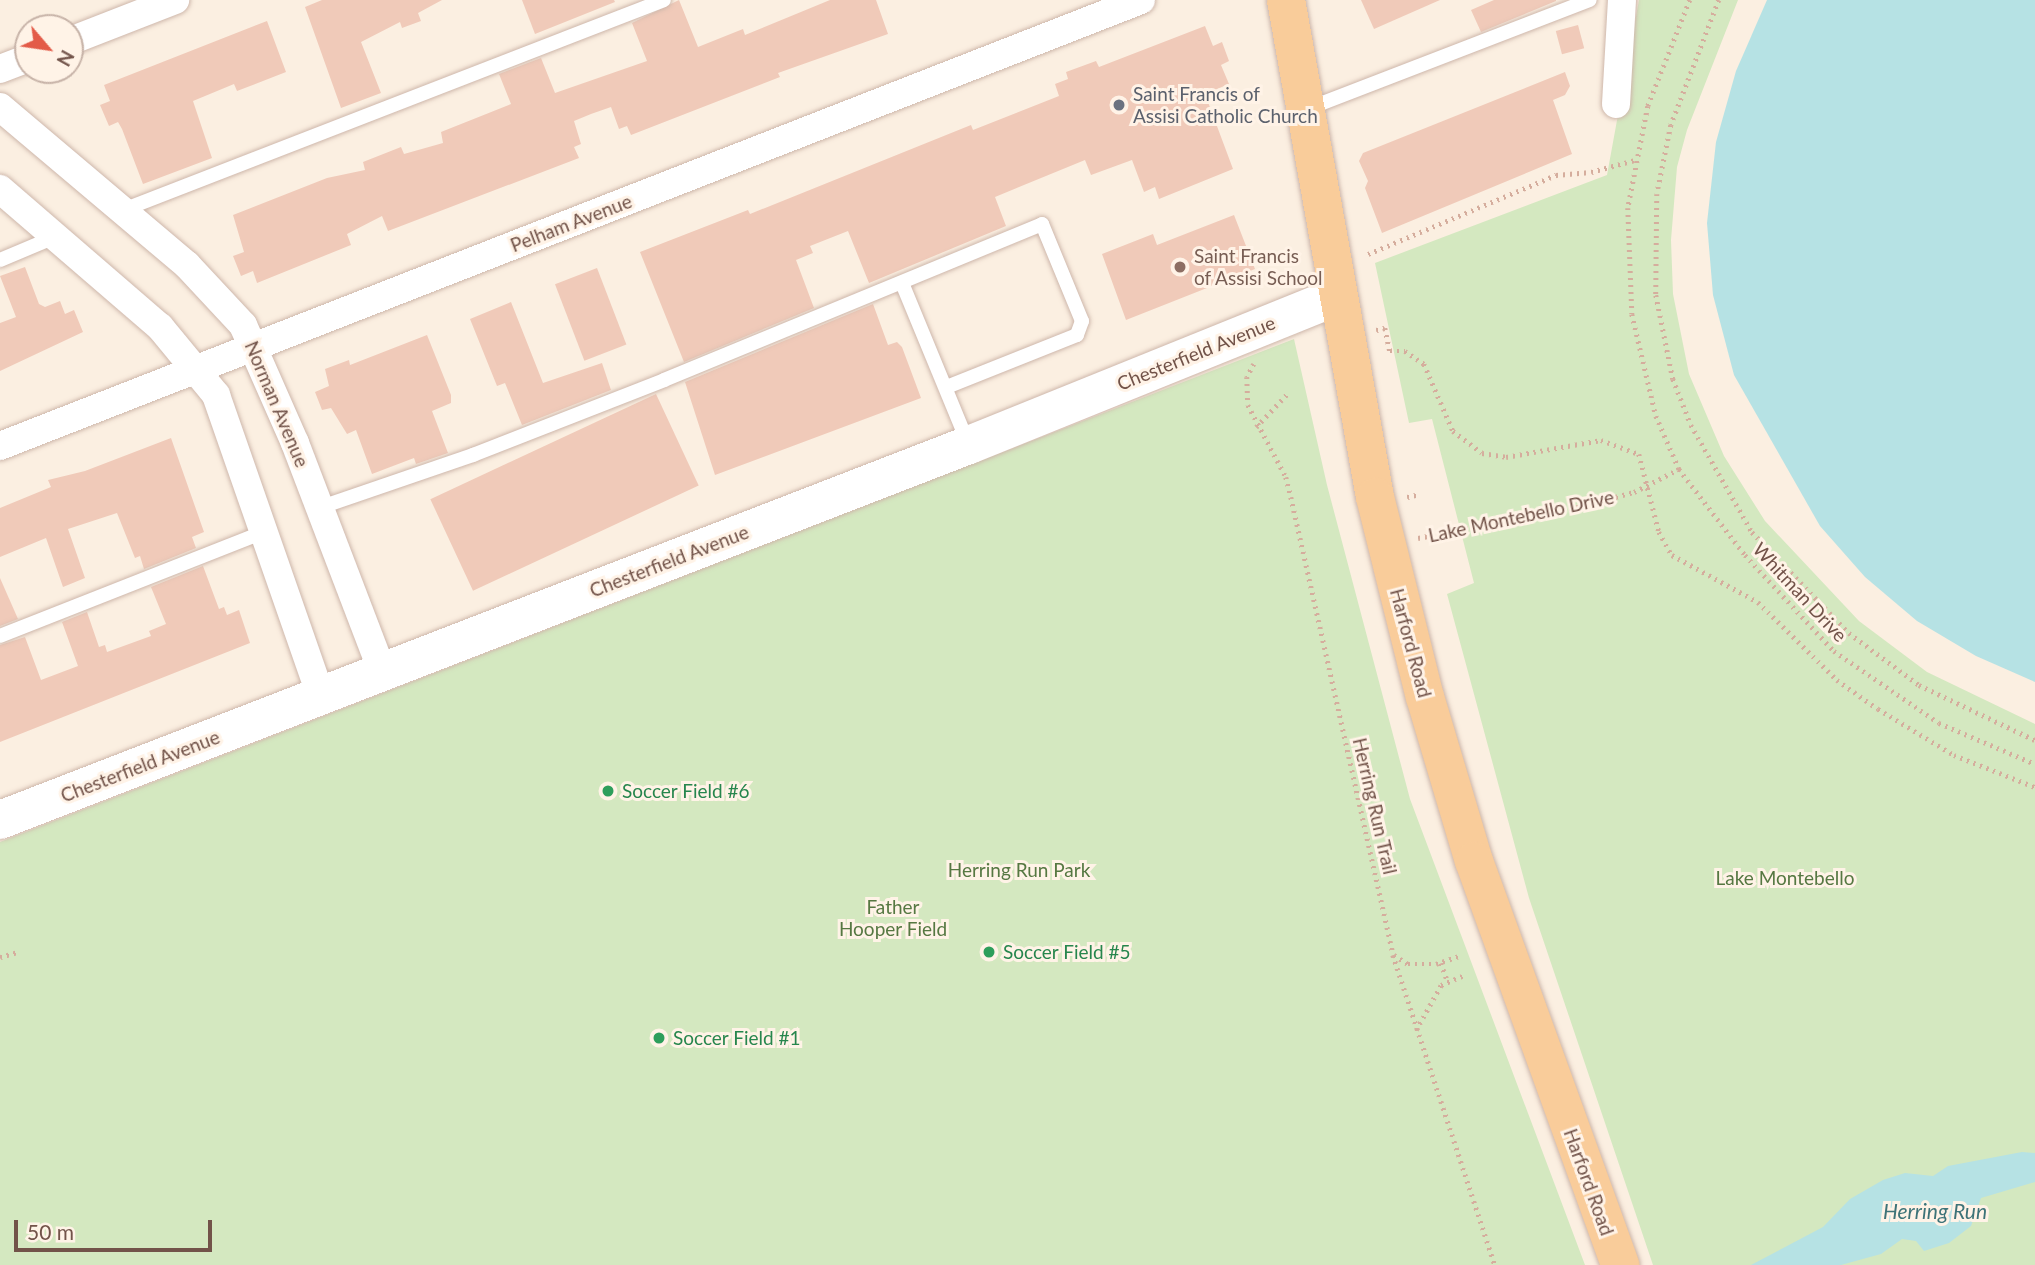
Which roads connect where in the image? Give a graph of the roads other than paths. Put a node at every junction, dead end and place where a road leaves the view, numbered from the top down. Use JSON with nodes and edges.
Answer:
{"nodes":[{"id":1,"x":175,"y":0,"type":"edge"},
{"id":2,"x":664,"y":0,"type":"edge"},
{"id":3,"x":1141,"y":0,"type":"edge"},
{"id":4,"x":1286,"y":0,"type":"edge"},
{"id":5,"x":1590,"y":0,"type":"edge"},
{"id":6,"x":1622,"y":0,"type":"edge"},
{"id":7,"x":1111,"y":6,"type":"edge"},
{"id":8,"x":84,"y":36,"type":"edge"},
{"id":9,"x":1616,"y":104,"type":"dead end"},
{"id":10,"x":0,"y":107,"type":"edge"},
{"id":11,"x":1304,"y":110,"type":"junction"},
{"id":12,"x":0,"y":189,"type":"edge"},
{"id":13,"x":123,"y":210,"type":"junction"},
{"id":14,"x":57,"y":236,"type":"junction"},
{"id":15,"x":0,"y":260,"type":"edge"},
{"id":16,"x":902,"y":282,"type":"junction"},
{"id":17,"x":1336,"y":297,"type":"junction"},
{"id":18,"x":256,"y":346,"type":"junction"},
{"id":19,"x":197,"y":369,"type":"junction"},
{"id":20,"x":946,"y":387,"type":"junction"},
{"id":21,"x":969,"y":445,"type":"junction"},
{"id":22,"x":0,"y":446,"type":"edge"},
{"id":23,"x":321,"y":508,"type":"junction"},
{"id":24,"x":264,"y":532,"type":"junction"},
{"id":25,"x":0,"y":636,"type":"edge"},
{"id":26,"x":382,"y":671,"type":"junction"},
{"id":27,"x":321,"y":696,"type":"junction"},
{"id":28,"x":0,"y":820,"type":"edge"},
{"id":29,"x":1616,"y":1255,"type":"edge"}],
"edges":[{"from":1,"to":8,"type":"street"},
{"from":2,"to":13,"type":"lane"},
{"from":3,"to":7,"type":"street","name":"Pelham Avenue"},
{"from":4,"to":11,"type":"main road","name":"Harford Road"},
{"from":5,"to":11,"type":"lane"},
{"from":6,"to":9,"type":"street"},
{"from":7,"to":18,"type":"street","name":"Pelham Avenue"},
{"from":10,"to":13,"type":"street","name":"Norman Avenue"},
{"from":11,"to":17,"type":"main road","name":"Harford Road"},
{"from":12,"to":14,"type":"street"},
{"from":13,"to":18,"type":"street","name":"Norman Avenue"},
{"from":14,"to":15,"type":"lane"},
{"from":14,"to":19,"type":"street"},
{"from":16,"to":20,"type":"lane"},
{"from":16,"to":20,"type":"lane"},
{"from":16,"to":23,"type":"lane"},
{"from":17,"to":21,"type":"street","name":"Chesterfield Avenue"},
{"from":17,"to":29,"type":"main road","name":"Harford Road"},
{"from":18,"to":19,"type":"street","name":"Pelham Avenue"},
{"from":18,"to":23,"type":"street","name":"Norman Avenue"},
{"from":19,"to":22,"type":"street","name":"Pelham Avenue"},
{"from":19,"to":24,"type":"street"},
{"from":20,"to":21,"type":"lane"},
{"from":21,"to":26,"type":"street","name":"Chesterfield Avenue"},
{"from":23,"to":26,"type":"street","name":"Norman Avenue"},
{"from":24,"to":25,"type":"lane"},
{"from":24,"to":27,"type":"street"},
{"from":26,"to":27,"type":"street","name":"Chesterfield Avenue"},
{"from":27,"to":28,"type":"street","name":"Chesterfield Avenue"}]}
